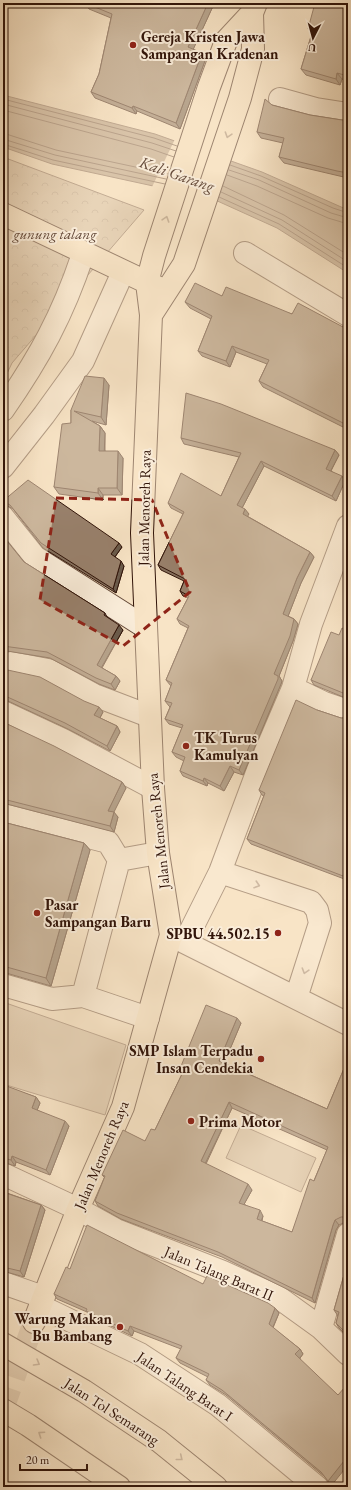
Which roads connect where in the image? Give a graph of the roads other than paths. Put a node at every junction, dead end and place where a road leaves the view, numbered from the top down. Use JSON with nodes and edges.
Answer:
{"nodes":[{"id":1,"x":254,"y":8,"type":"edge"},
{"id":2,"x":280,"y":99,"type":"dead end"},
{"id":3,"x":348,"y":114,"type":"edge"},
{"id":4,"x":3,"y":214,"type":"edge"},
{"id":5,"x":245,"y":253,"type":"dead end"},
{"id":6,"x":83,"y":254,"type":"junction"},
{"id":7,"x":123,"y":272,"type":"junction"},
{"id":8,"x":147,"y":283,"type":"junction"},
{"id":9,"x":167,"y":292,"type":"junction"},
{"id":10,"x":151,"y":315,"type":"junction"},
{"id":11,"x":348,"y":315,"type":"edge"},
{"id":12,"x":3,"y":410,"type":"edge"},
{"id":13,"x":3,"y":467,"type":"edge"},
{"id":14,"x":3,"y":517,"type":"edge"},
{"id":15,"x":348,"y":526,"type":"edge"},
{"id":16,"x":145,"y":626,"type":"junction"},
{"id":17,"x":11,"y":663,"type":"dead end"},
{"id":18,"x":293,"y":688,"type":"junction"},
{"id":19,"x":348,"y":711,"type":"edge"},
{"id":20,"x":3,"y":712,"type":"edge"},
{"id":21,"x":148,"y":716,"type":"junction"},
{"id":22,"x":153,"y":788,"type":"junction"},
{"id":23,"x":3,"y":815,"type":"edge"},
{"id":24,"x":158,"y":853,"type":"junction"},
{"id":25,"x":119,"y":860,"type":"junction"},
{"id":26,"x":220,"y":872,"type":"junction"},
{"id":27,"x":178,"y":939,"type":"junction"},
{"id":28,"x":3,"y":985,"type":"edge"},
{"id":29,"x":83,"y":996,"type":"junction"},
{"id":30,"x":296,"y":998,"type":"junction"},
{"id":31,"x":148,"y":1018,"type":"junction"},
{"id":32,"x":348,"y":1024,"type":"edge"},
{"id":33,"x":3,"y":1174,"type":"edge"},
{"id":34,"x":78,"y":1209,"type":"junction"},
{"id":35,"x":348,"y":1235,"type":"edge"},
{"id":36,"x":3,"y":1283,"type":"edge"},
{"id":37,"x":39,"y":1308,"type":"junction"},
{"id":38,"x":321,"y":1328,"type":"junction"},
{"id":39,"x":3,"y":1344,"type":"edge"},
{"id":40,"x":348,"y":1354,"type":"edge"},
{"id":41,"x":3,"y":1410,"type":"edge"},
{"id":42,"x":119,"y":1487,"type":"edge"},
{"id":43,"x":216,"y":1487,"type":"edge"},
{"id":44,"x":317,"y":1487,"type":"edge"}],
"edges":[{"from":8,"to":1,"type":"main road","name":"Jalan Menoreh Raya","one_way":true},
{"from":1,"to":9,"type":"main road","one_way":true},
{"from":2,"to":3,"type":"street"},
{"from":4,"to":6,"type":"main road"},
{"from":5,"to":11,"type":"street"},
{"from":6,"to":7,"type":"main road"},
{"from":6,"to":12,"type":"street"},
{"from":7,"to":8,"type":"main road"},
{"from":7,"to":13,"type":"street"},
{"from":8,"to":9,"type":"main road"},
{"from":8,"to":10,"type":"main road","name":"Jalan Menoreh Raya"},
{"from":9,"to":10,"type":"main road"},
{"from":10,"to":16,"type":"main road","name":"Jalan Menoreh Raya"},
{"from":14,"to":16,"type":"street"},
{"from":15,"to":18,"type":"street"},
{"from":16,"to":21,"type":"main road","name":"Jalan Menoreh Raya"},
{"from":17,"to":21,"type":"street"},
{"from":18,"to":19,"type":"street"},
{"from":18,"to":26,"type":"street"},
{"from":20,"to":22,"type":"street"},
{"from":21,"to":22,"type":"main road","name":"Jalan Menoreh Raya"},
{"from":22,"to":24,"type":"main road","name":"Jalan Menoreh Raya"},
{"from":23,"to":25,"type":"street"},
{"from":24,"to":25,"type":"street"},
{"from":24,"to":27,"type":"main road","name":"Jalan Menoreh Raya"},
{"from":25,"to":29,"type":"street"},
{"from":26,"to":27,"type":"street"},
{"from":26,"to":30,"type":"street","one_way":true},
{"from":27,"to":30,"type":"street"},
{"from":27,"to":31,"type":"main road","name":"Jalan Menoreh Raya"},
{"from":28,"to":29,"type":"street"},
{"from":29,"to":31,"type":"street"},
{"from":30,"to":32,"type":"street"},
{"from":31,"to":34,"type":"main road","name":"Jalan Menoreh Raya"},
{"from":33,"to":34,"type":"street","name":"Jalan Talang Barat II"},
{"from":34,"to":37,"type":"main road","name":"Jalan Menoreh Raya"},
{"from":34,"to":38,"type":"street","name":"Jalan Talang Barat II"},
{"from":35,"to":38,"type":"street"},
{"from":36,"to":37,"type":"street","name":"Jalan Talang Barat I"},
{"from":37,"to":44,"type":"street","name":"Jalan Talang Barat I"},
{"from":38,"to":40,"type":"street","name":"Jalan Talang Barat II"},
{"from":39,"to":43,"type":"main road","name":"Jalan Tol Semarang","one_way":true},
{"from":42,"to":41,"type":"main road","one_way":true}]}
